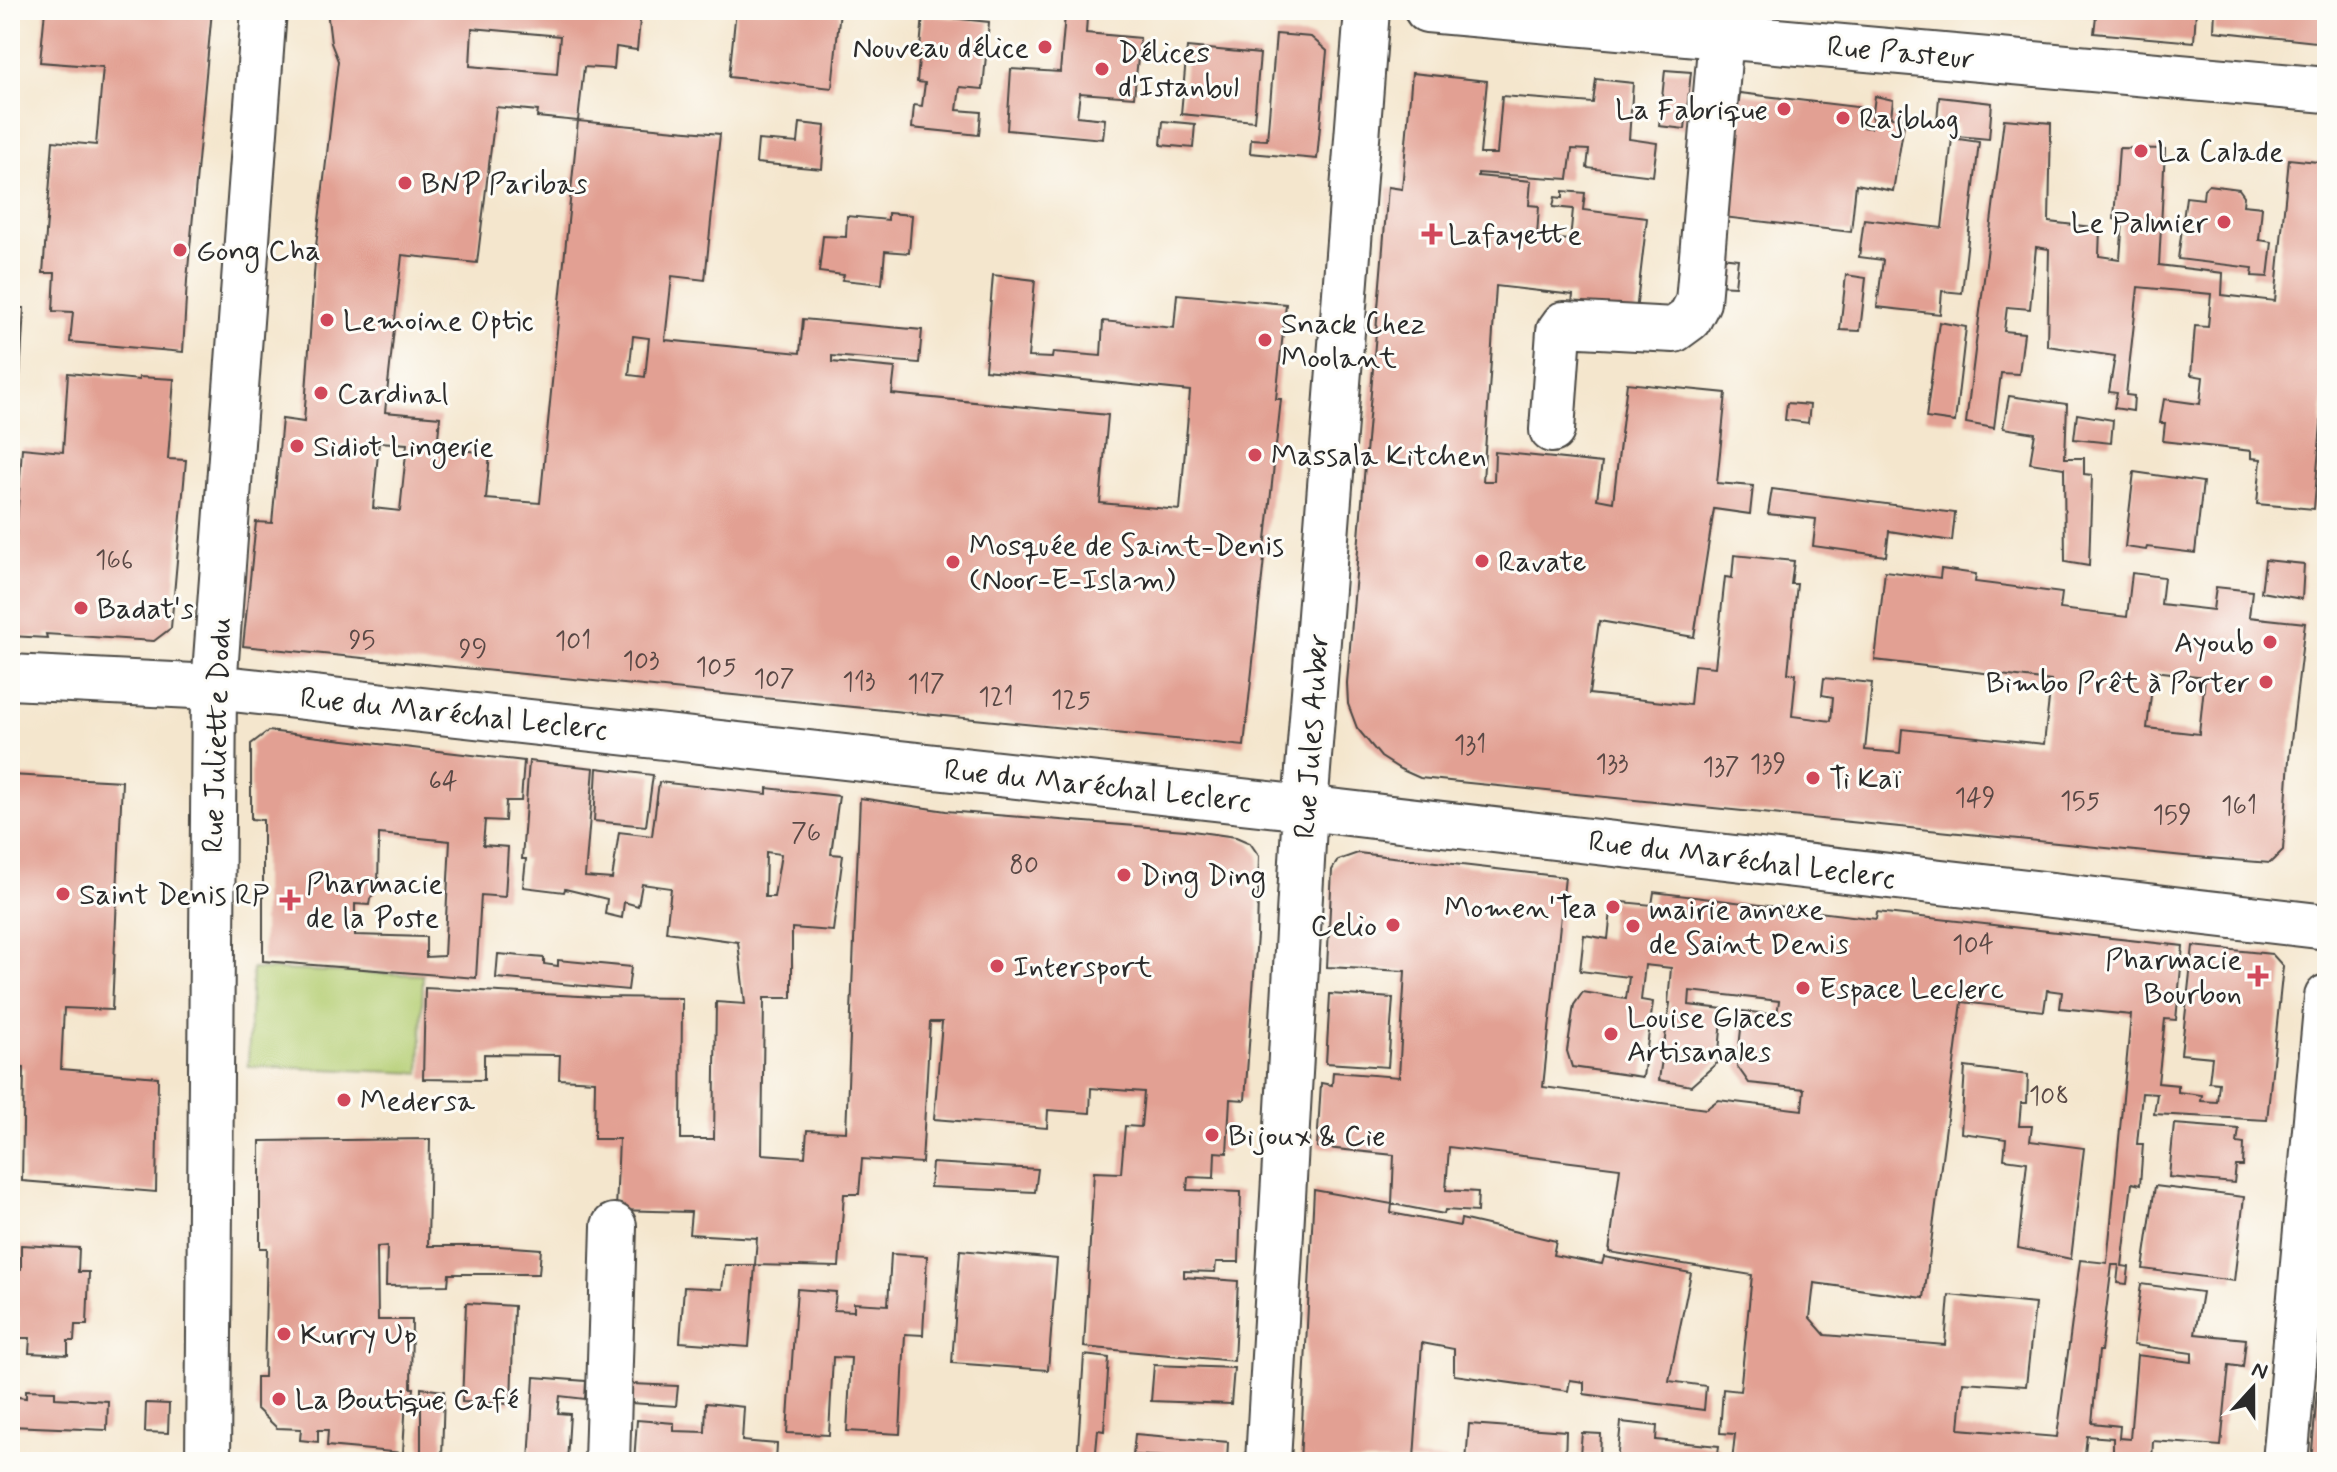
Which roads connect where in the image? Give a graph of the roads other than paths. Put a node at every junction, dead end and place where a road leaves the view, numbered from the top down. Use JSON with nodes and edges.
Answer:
{"nodes":[{"id":1,"x":264,"y":10,"type":"edge"},
{"id":2,"x":1367,"y":10,"type":"edge"},
{"id":3,"x":1427,"y":10,"type":"edge"},
{"id":4,"x":1721,"y":36,"type":"junction"},
{"id":5,"x":2327,"y":90,"type":"edge"},
{"id":6,"x":1552,"y":430,"type":"dead end"},
{"id":7,"x":10,"y":677,"type":"edge"},
{"id":8,"x":214,"y":687,"type":"junction"},
{"id":9,"x":1305,"y":808,"type":"junction"},
{"id":10,"x":2327,"y":927,"type":"edge"},
{"id":11,"x":2327,"y":997,"type":"edge"},
{"id":12,"x":614,"y":1226,"type":"dead end"},
{"id":13,"x":208,"y":1462,"type":"edge"},
{"id":14,"x":607,"y":1462,"type":"edge"},
{"id":15,"x":1268,"y":1462,"type":"edge"},
{"id":16,"x":2285,"y":1462,"type":"edge"}],
"edges":[{"from":1,"to":8,"type":"street","name":"Rue Juliette Dodu"},
{"from":2,"to":9,"type":"street","name":"Rue Jules Auber"},
{"from":3,"to":4,"type":"street","name":"Rue Pasteur"},
{"from":4,"to":5,"type":"street","name":"Rue Pasteur"},
{"from":4,"to":6,"type":"street"},
{"from":7,"to":8,"type":"street","name":"Rue du Maréchal Leclerc"},
{"from":8,"to":9,"type":"street","name":"Rue du Maréchal Leclerc"},
{"from":8,"to":13,"type":"street","name":"Rue Juliette Dodu"},
{"from":9,"to":10,"type":"street","name":"Rue du Maréchal Leclerc"},
{"from":9,"to":15,"type":"street","name":"Rue Jules Auber"},
{"from":11,"to":16,"type":"street"},
{"from":12,"to":14,"type":"street"}]}
